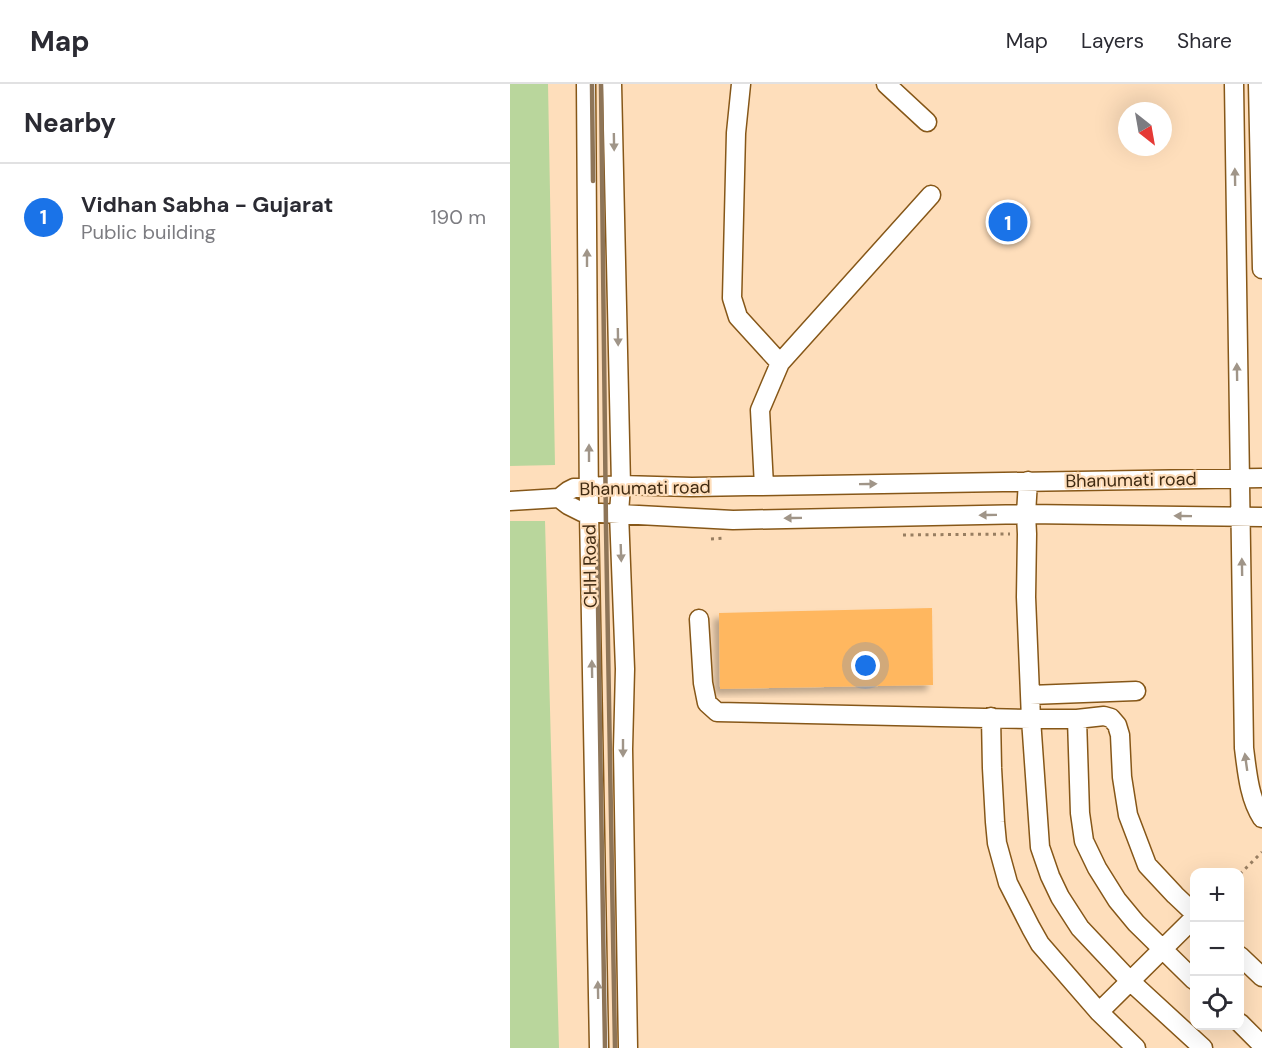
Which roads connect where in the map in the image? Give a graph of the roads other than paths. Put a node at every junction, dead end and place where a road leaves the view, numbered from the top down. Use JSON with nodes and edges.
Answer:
{"nodes":[{"id":1,"x":586,"y":84,"type":"edge"},
{"id":2,"x":612,"y":84,"type":"edge"},
{"id":3,"x":741,"y":84,"type":"edge"},
{"id":4,"x":886,"y":84,"type":"edge"},
{"id":5,"x":1234,"y":84,"type":"edge"},
{"id":6,"x":1258,"y":84,"type":"edge"},
{"id":7,"x":927,"y":122,"type":"dead end"},
{"id":8,"x":931,"y":195,"type":"dead end"},
{"id":9,"x":1262,"y":269,"type":"edge"},
{"id":10,"x":780,"y":363,"type":"junction"},
{"id":11,"x":1262,"y":478,"type":"edge"},
{"id":12,"x":1240,"y":479,"type":"junction"},
{"id":13,"x":1028,"y":481,"type":"junction"},
{"id":14,"x":621,"y":485,"type":"junction"},
{"id":15,"x":764,"y":486,"type":"junction"},
{"id":16,"x":589,"y":487,"type":"junction"},
{"id":17,"x":559,"y":498,"type":"junction"},
{"id":18,"x":510,"y":501,"type":"edge"},
{"id":19,"x":589,"y":512,"type":"junction"},
{"id":20,"x":619,"y":513,"type":"junction"},
{"id":21,"x":1026,"y":514,"type":"junction"},
{"id":22,"x":1241,"y":516,"type":"junction"},
{"id":23,"x":1262,"y":517,"type":"edge"},
{"id":24,"x":699,"y":619,"type":"dead end"},
{"id":25,"x":1136,"y":691,"type":"dead end"},
{"id":26,"x":1030,"y":695,"type":"junction"},
{"id":27,"x":991,"y":717,"type":"junction"},
{"id":28,"x":1077,"y":718,"type":"junction"},
{"id":29,"x":1031,"y":719,"type":"junction"},
{"id":30,"x":1262,"y":818,"type":"edge"},
{"id":31,"x":1190,"y":909,"type":"edge"},
{"id":32,"x":626,"y":921,"type":"junction"},
{"id":33,"x":1190,"y":922,"type":"edge"},
{"id":34,"x":596,"y":923,"type":"junction"},
{"id":35,"x":1163,"y":949,"type":"junction"},
{"id":36,"x":1244,"y":961,"type":"edge"},
{"id":37,"x":1190,"y":976,"type":"edge"},
{"id":38,"x":1262,"y":977,"type":"edge"},
{"id":39,"x":1130,"y":981,"type":"junction"},
{"id":40,"x":1099,"y":1012,"type":"junction"},
{"id":41,"x":1244,"y":1028,"type":"edge"},
{"id":42,"x":1262,"y":1045,"type":"edge"},
{"id":43,"x":599,"y":1048,"type":"edge"},
{"id":44,"x":628,"y":1048,"type":"edge"},
{"id":45,"x":1136,"y":1048,"type":"edge"},
{"id":46,"x":1203,"y":1048,"type":"edge"}],
"edges":[{"from":16,"to":1,"type":"street","name":"CHH Road","one_way":true},
{"from":2,"to":14,"type":"street","one_way":true},
{"from":3,"to":10,"type":"street"},
{"from":4,"to":7,"type":"street"},
{"from":12,"to":5,"type":"street","one_way":true},
{"from":6,"to":9,"type":"street"},
{"from":8,"to":10,"type":"street"},
{"from":10,"to":15,"type":"street"},
{"from":11,"to":12,"type":"street","name":"Bhanumati road"},
{"from":12,"to":13,"type":"street","name":"Bhanumati road"},
{"from":12,"to":22,"type":"street"},
{"from":15,"to":13,"type":"street","name":"Bhanumati road","one_way":true},
{"from":13,"to":21,"type":"street"},
{"from":14,"to":15,"type":"street","name":"Bhanumati road"},
{"from":14,"to":16,"type":"street","name":"Bhanumati road"},
{"from":14,"to":20,"type":"street"},
{"from":16,"to":17,"type":"street","name":"Bhanumati road"},
{"from":16,"to":19,"type":"street","name":"CHH Road"},
{"from":17,"to":18,"type":"street"},
{"from":17,"to":19,"type":"street","name":"Bhanumati road"},
{"from":19,"to":20,"type":"street","name":"Bhanumati road"},
{"from":34,"to":19,"type":"street","name":"CHH Road","one_way":true},
{"from":21,"to":20,"type":"street","name":"Bhanumati road","one_way":true},
{"from":20,"to":32,"type":"street","one_way":true},
{"from":22,"to":21,"type":"street","name":"Bhanumati road","one_way":true},
{"from":21,"to":26,"type":"street"},
{"from":22,"to":23,"type":"street","name":"Bhanumati road"},
{"from":30,"to":22,"type":"street","one_way":true},
{"from":24,"to":27,"type":"street"},
{"from":25,"to":26,"type":"street"},
{"from":26,"to":29,"type":"street"},
{"from":27,"to":29,"type":"street"},
{"from":27,"to":40,"type":"street"},
{"from":28,"to":29,"type":"street"},
{"from":28,"to":31,"type":"street"},
{"from":28,"to":35,"type":"street"},
{"from":29,"to":39,"type":"street"},
{"from":32,"to":34,"type":"street"},
{"from":32,"to":44,"type":"street"},
{"from":33,"to":35,"type":"street"},
{"from":43,"to":34,"type":"street","name":"CHH Road","one_way":true},
{"from":35,"to":37,"type":"street"},
{"from":35,"to":39,"type":"street"},
{"from":36,"to":38,"type":"street"},
{"from":39,"to":40,"type":"street"},
{"from":39,"to":46,"type":"street"},
{"from":40,"to":45,"type":"street"},
{"from":41,"to":42,"type":"street"}]}
